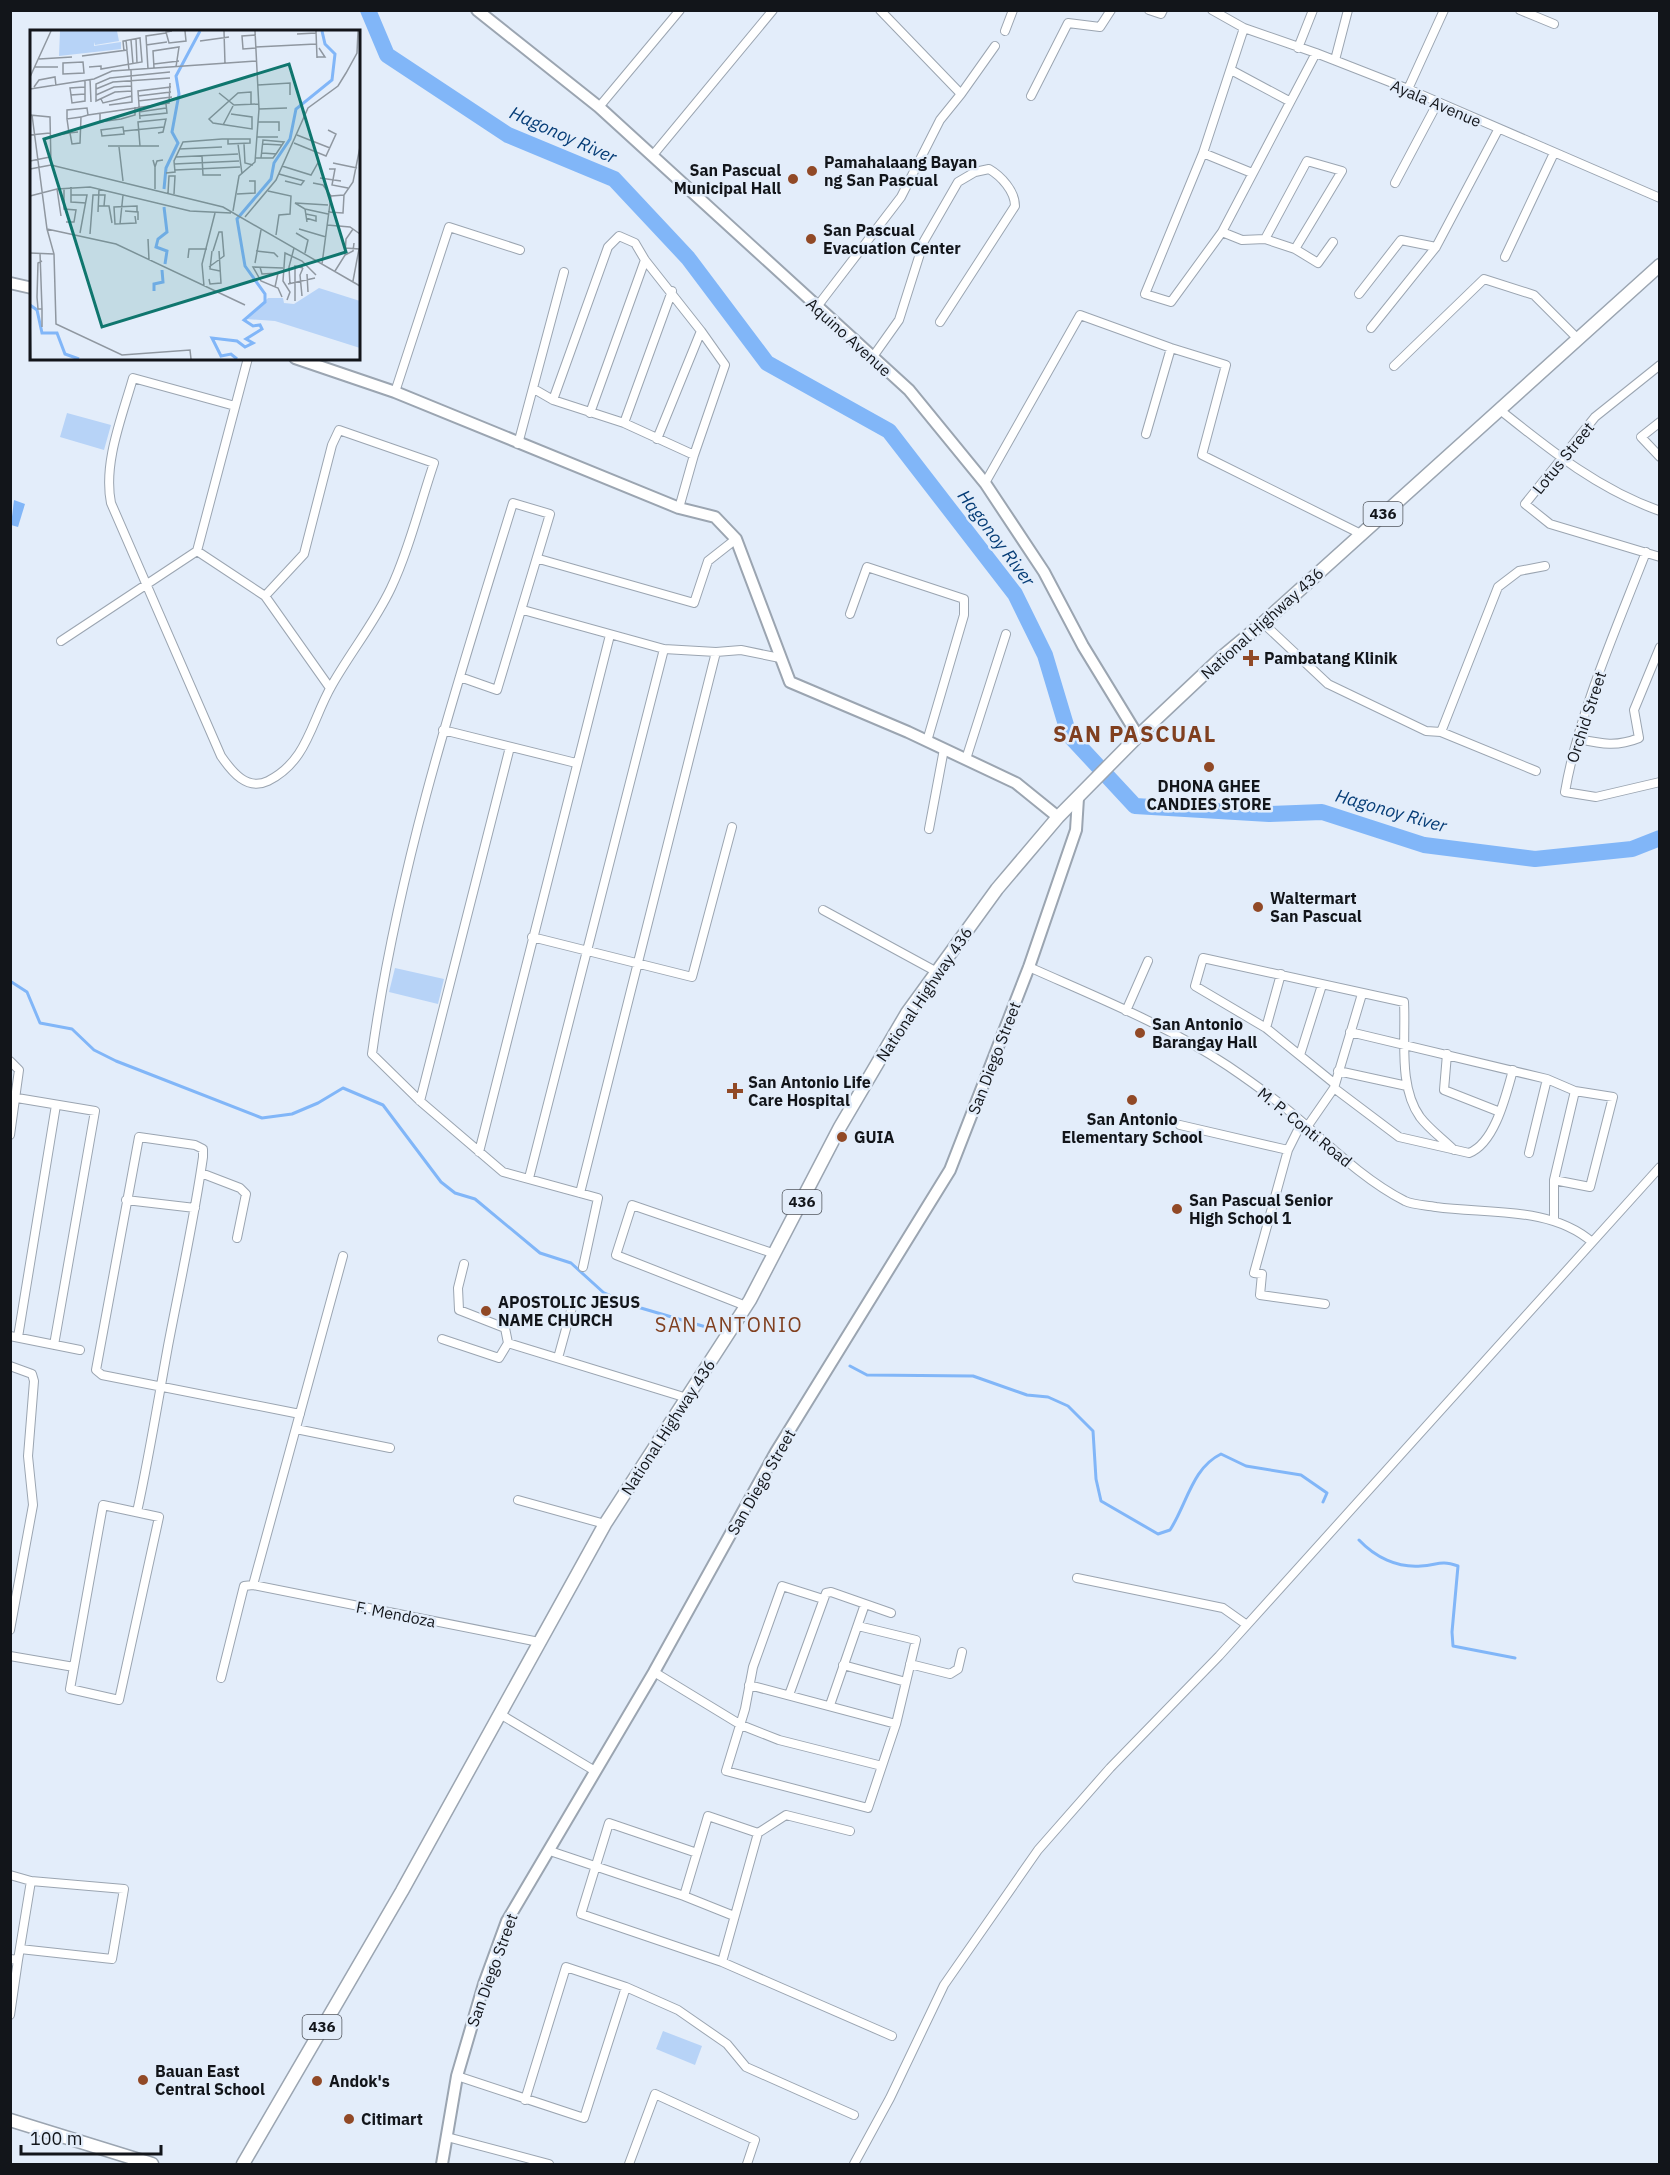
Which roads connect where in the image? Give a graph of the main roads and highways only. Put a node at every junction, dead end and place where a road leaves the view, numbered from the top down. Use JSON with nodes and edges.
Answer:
{"nodes":[{"id":1,"x":1659,"y":265,"type":"edge"},
{"id":2,"x":10,"y":2120,"type":"edge"},
{"id":3,"x":152,"y":2164,"type":"edge"},
{"id":4,"x":243,"y":2164,"type":"edge"}],
"edges":[{"from":1,"to":4,"type":"main road","name":"National Highway 436","number":"436"},
{"from":2,"to":3,"type":"main road"}]}
